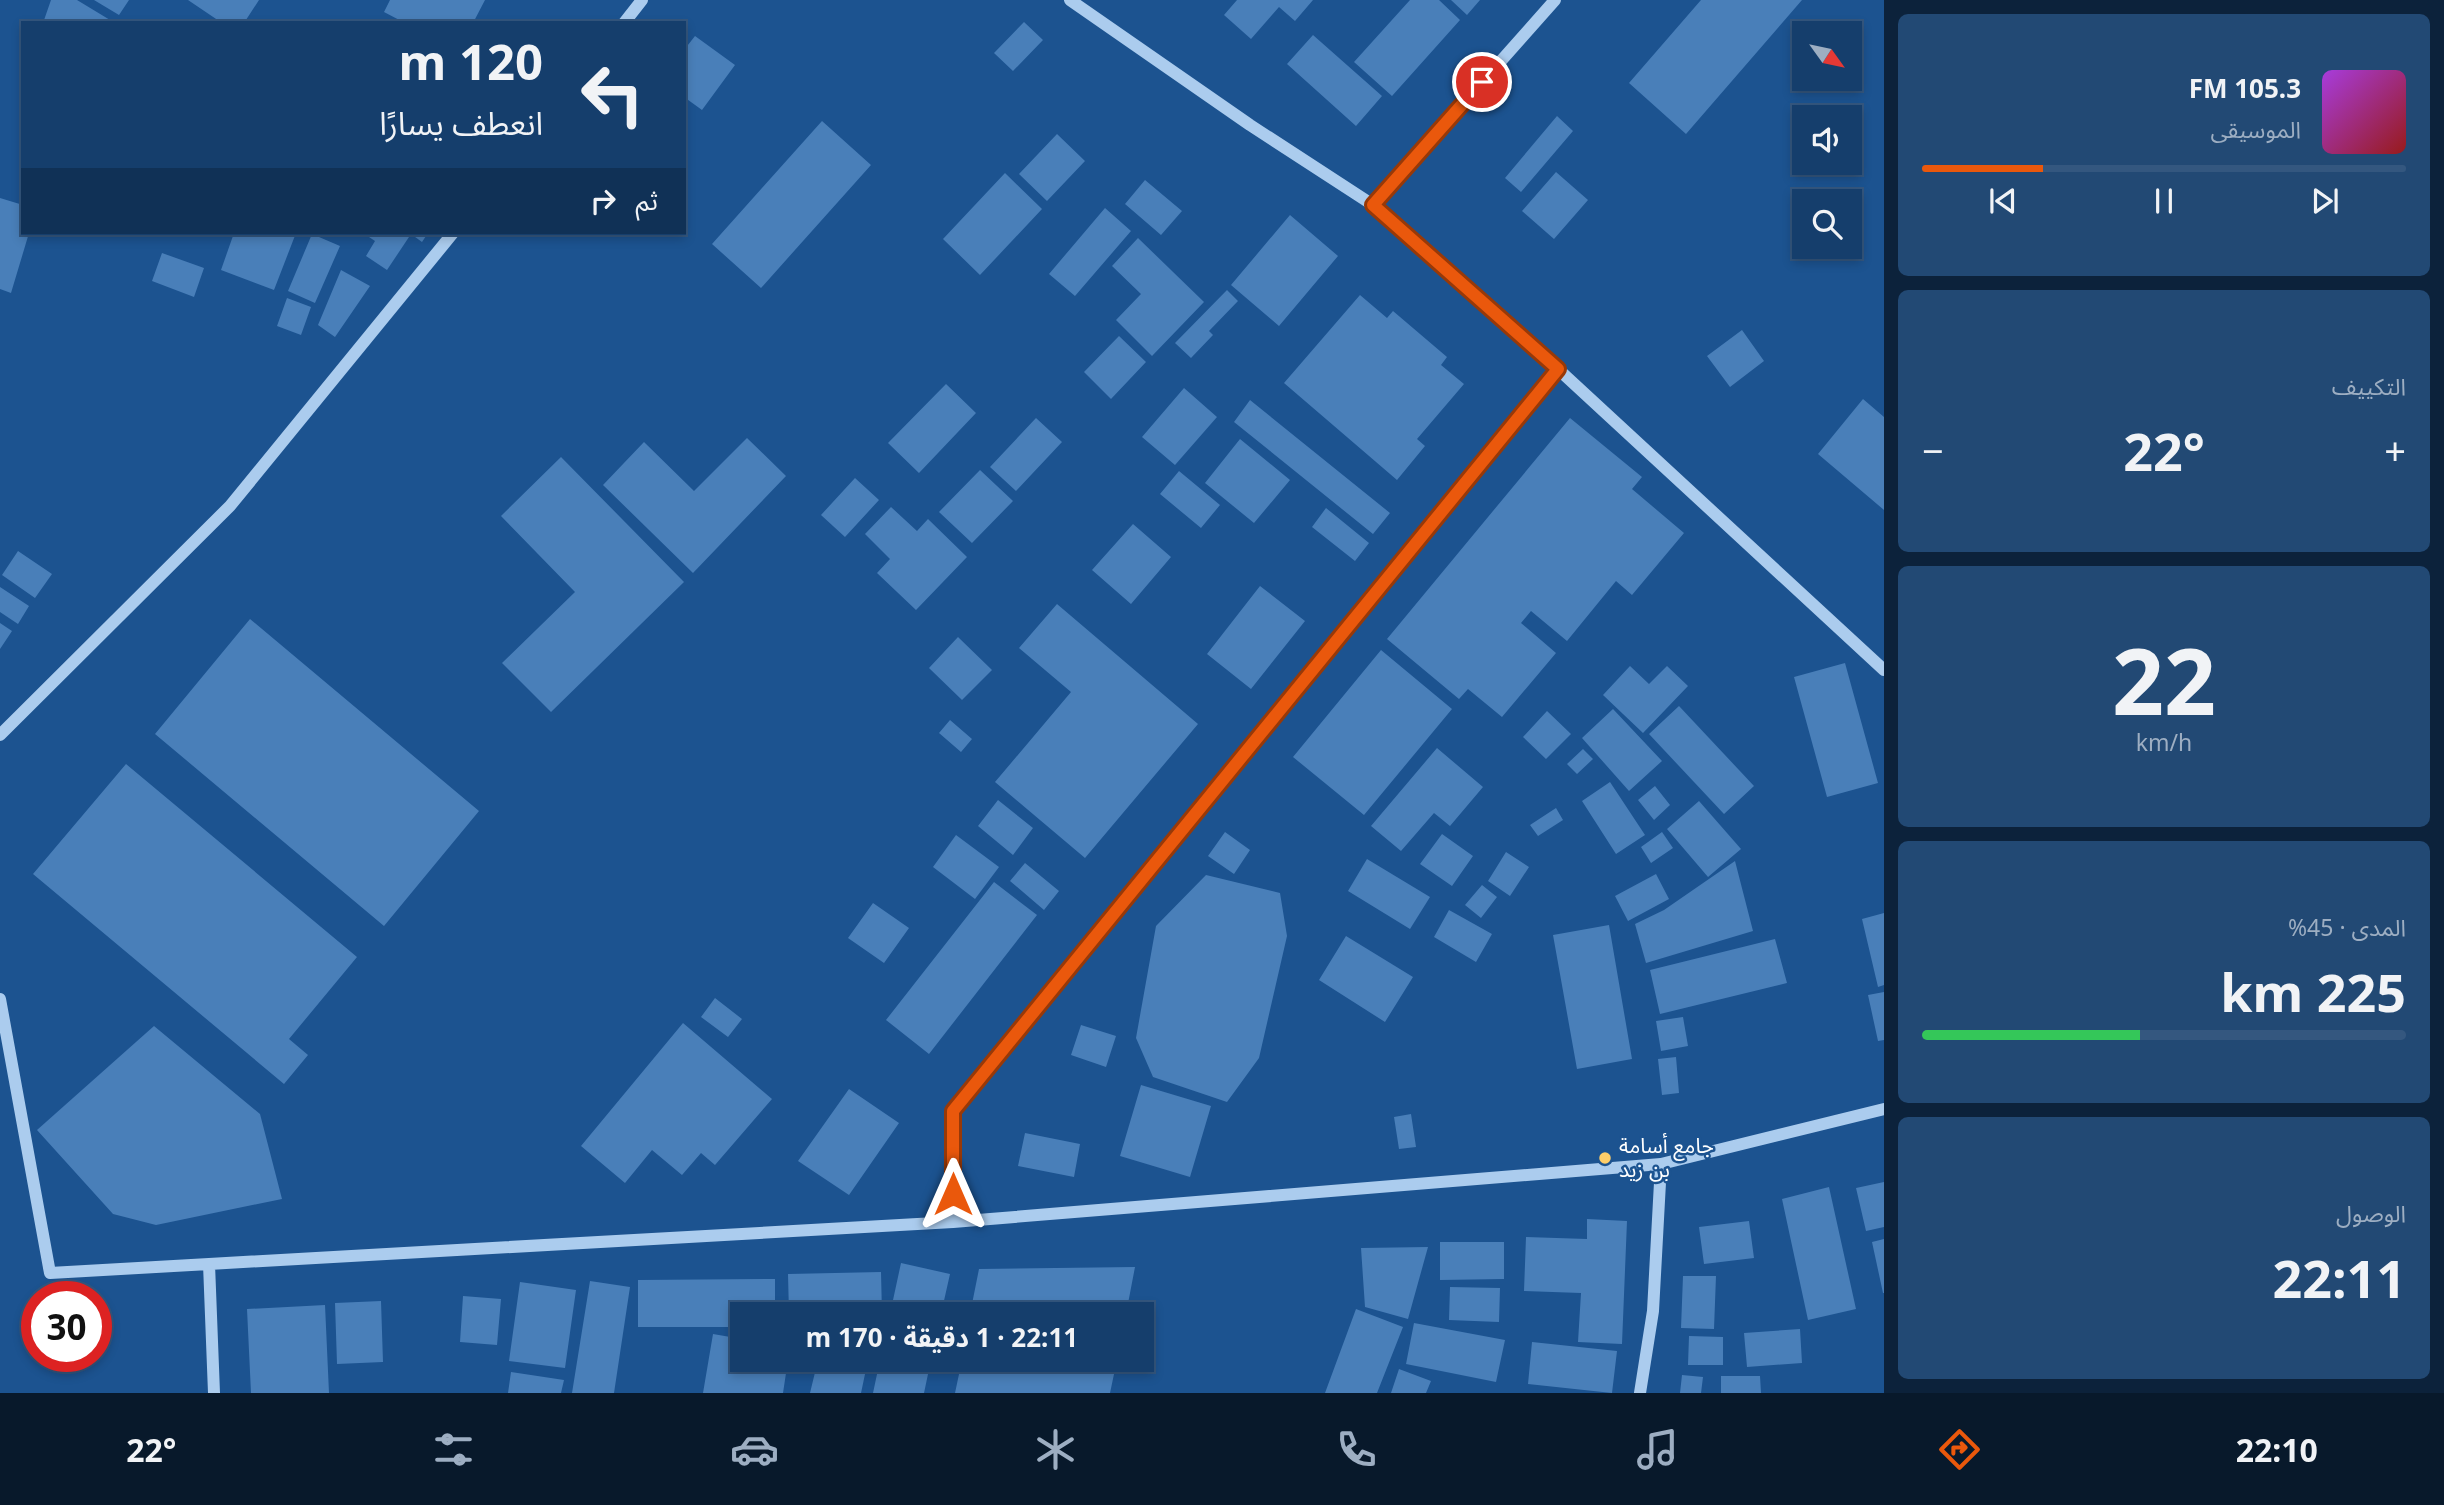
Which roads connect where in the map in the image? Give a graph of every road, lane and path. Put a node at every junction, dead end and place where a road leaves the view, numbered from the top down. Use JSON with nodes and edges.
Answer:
{"nodes":[{"id":1,"x":642,"y":0,"type":"edge"},
{"id":2,"x":1070,"y":0,"type":"edge"},
{"id":3,"x":1555,"y":0,"type":"edge"},
{"id":4,"x":626,"y":21,"type":"edge"},
{"id":5,"x":1373,"y":205,"type":"junction"},
{"id":6,"x":451,"y":235,"type":"edge"},
{"id":7,"x":1558,"y":369,"type":"junction"},
{"id":8,"x":1884,"y":670,"type":"edge"},
{"id":9,"x":0,"y":735,"type":"edge"},
{"id":10,"x":0,"y":999,"type":"edge"},
{"id":11,"x":1884,"y":1109,"type":"edge"},
{"id":12,"x":1661,"y":1164,"type":"junction"},
{"id":13,"x":953,"y":1222,"type":"junction"},
{"id":14,"x":209,"y":1264,"type":"junction"},
{"id":15,"x":214,"y":1393,"type":"edge"},
{"id":16,"x":1640,"y":1393,"type":"edge"}],
"edges":[{"from":1,"to":4,"type":"street"},
{"from":2,"to":5,"type":"street"},
{"from":3,"to":5,"type":"street"},
{"from":5,"to":7,"type":"street"},
{"from":6,"to":9,"type":"street"},
{"from":7,"to":8,"type":"street"},
{"from":7,"to":13,"type":"street"},
{"from":10,"to":14,"type":"street"},
{"from":11,"to":12,"type":"street"},
{"from":12,"to":13,"type":"street"},
{"from":12,"to":16,"type":"street"},
{"from":13,"to":14,"type":"street"},
{"from":14,"to":15,"type":"street"}]}
